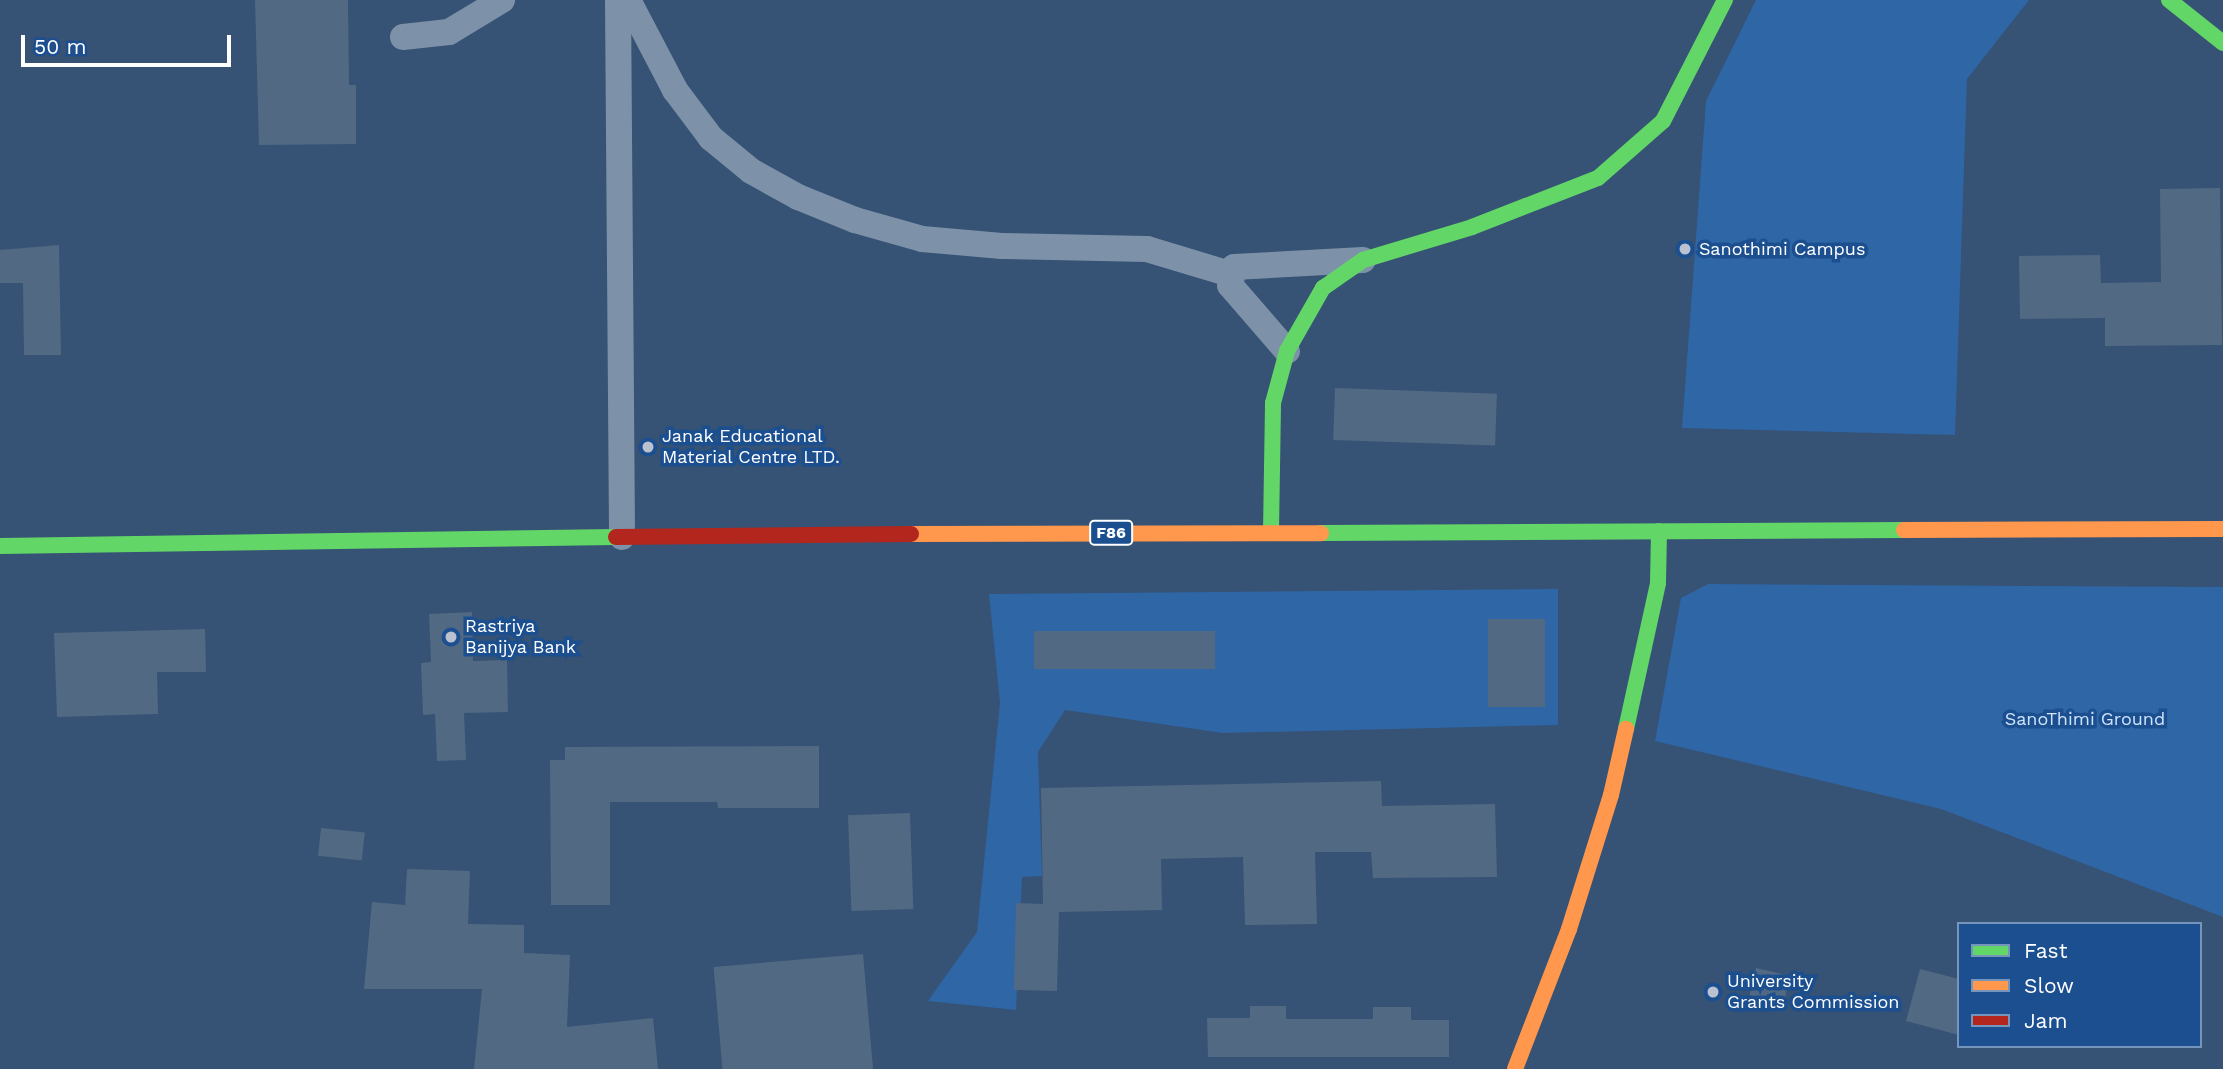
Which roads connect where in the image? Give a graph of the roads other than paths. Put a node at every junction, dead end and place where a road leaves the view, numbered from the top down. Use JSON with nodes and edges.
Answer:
{"nodes":[{"id":1,"x":502,"y":0,"type":"edge"},
{"id":2,"x":618,"y":0,"type":"edge"},
{"id":3,"x":628,"y":0,"type":"edge"},
{"id":4,"x":1725,"y":0,"type":"edge"},
{"id":5,"x":2169,"y":0,"type":"edge"},
{"id":6,"x":402,"y":37,"type":"dead end"},
{"id":7,"x":2223,"y":43,"type":"edge"},
{"id":8,"x":1363,"y":260,"type":"junction"},
{"id":9,"x":1230,"y":274,"type":"junction"},
{"id":10,"x":1287,"y":351,"type":"junction"},
{"id":11,"x":2223,"y":529,"type":"edge"},
{"id":12,"x":1659,"y":531,"type":"junction"},
{"id":13,"x":1271,"y":532,"type":"junction"},
{"id":14,"x":622,"y":537,"type":"junction"},
{"id":15,"x":0,"y":546,"type":"edge"},
{"id":16,"x":1515,"y":1069,"type":"edge"}],
"edges":[{"from":1,"to":6,"type":"street"},
{"from":2,"to":14,"type":"street"},
{"from":3,"to":9,"type":"street"},
{"from":4,"to":8,"type":"main road"},
{"from":5,"to":7,"type":"main road"},
{"from":8,"to":9,"type":"street"},
{"from":8,"to":10,"type":"main road"},
{"from":9,"to":10,"type":"street"},
{"from":10,"to":13,"type":"main road"},
{"from":11,"to":12,"type":"main road","number":"F86"},
{"from":12,"to":13,"type":"main road","number":"F86"},
{"from":12,"to":16,"type":"main road"},
{"from":13,"to":14,"type":"main road","number":"F86"},
{"from":14,"to":15,"type":"main road","number":"F86"}]}
